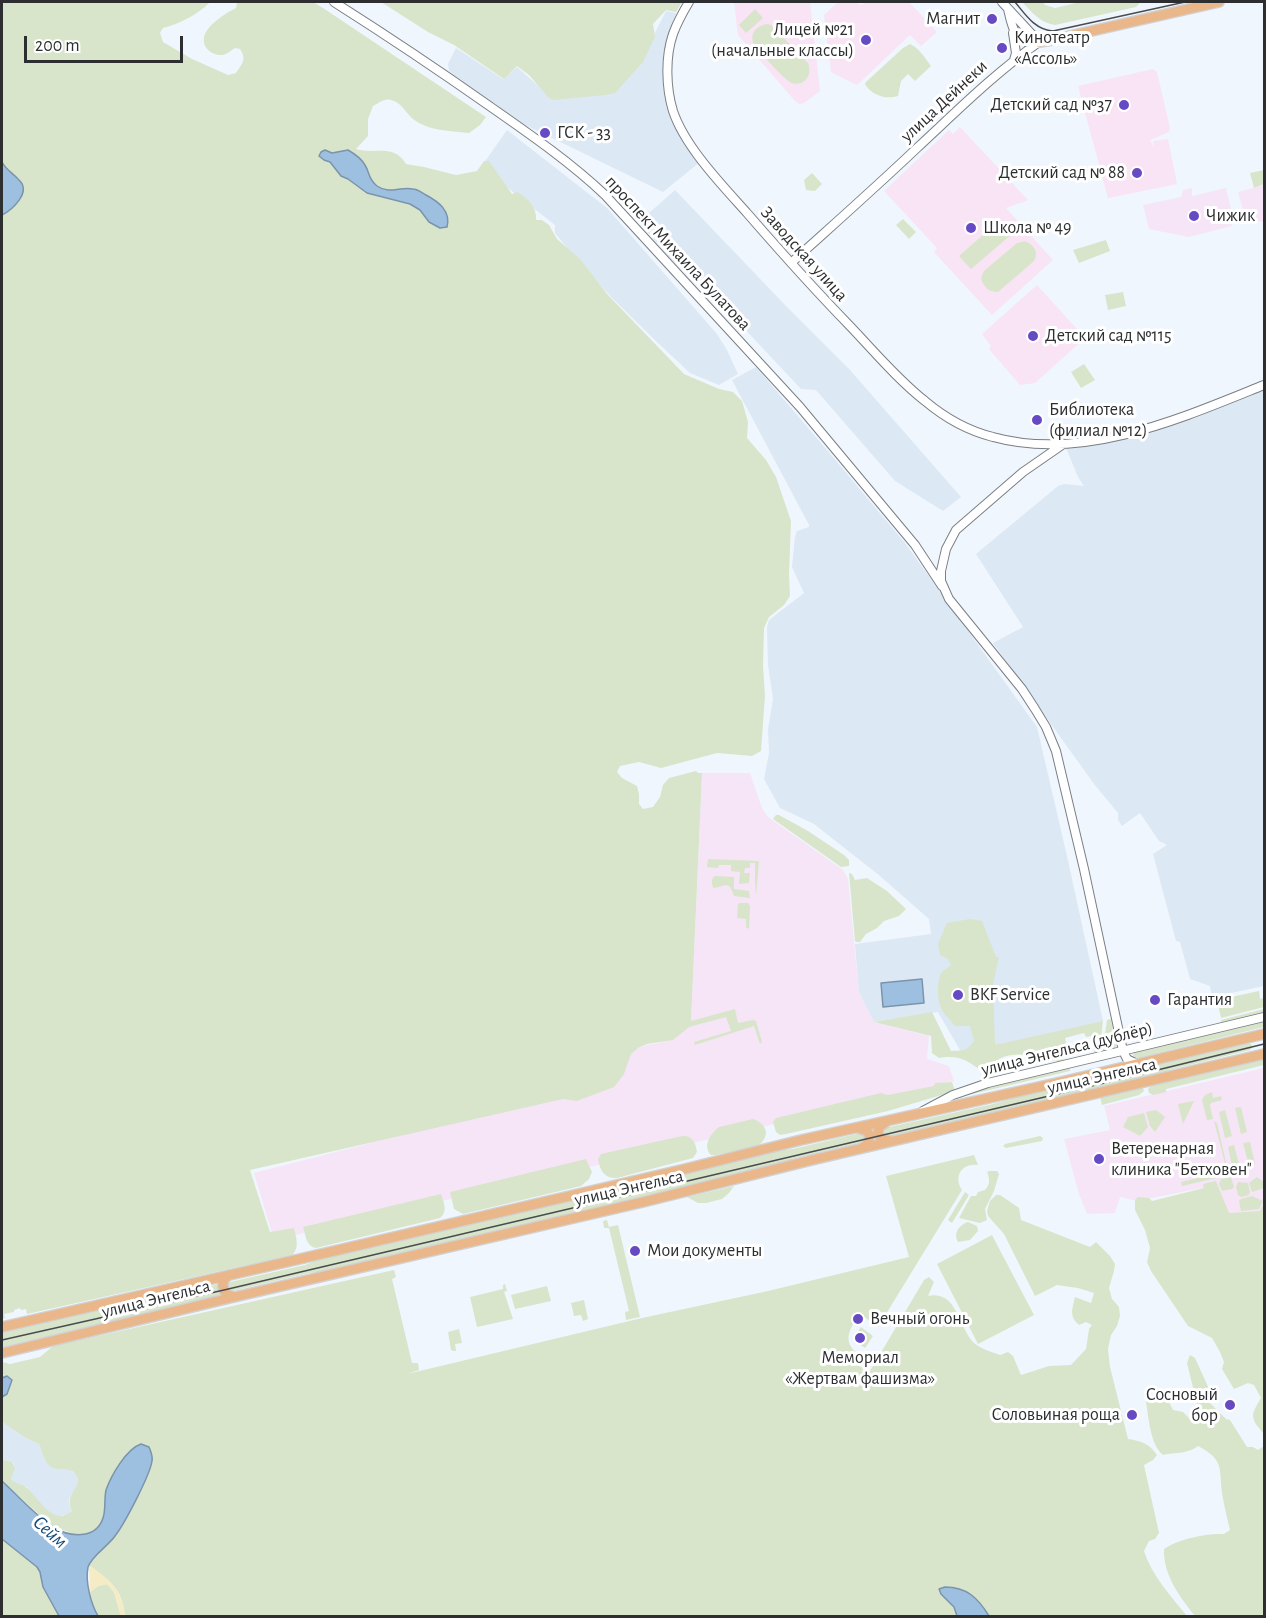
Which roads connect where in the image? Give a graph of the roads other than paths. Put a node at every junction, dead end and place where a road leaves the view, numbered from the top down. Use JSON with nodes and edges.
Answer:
{"nodes":[{"id":1,"x":334,"y":2,"type":"edge"},
{"id":2,"x":689,"y":2,"type":"edge"},
{"id":3,"x":1219,"y":2,"type":"edge"},
{"id":4,"x":1005,"y":5,"type":"edge"},
{"id":5,"x":1012,"y":25,"type":"junction"},
{"id":6,"x":1039,"y":42,"type":"junction"},
{"id":7,"x":1015,"y":59,"type":"junction"},
{"id":8,"x":791,"y":263,"type":"junction"},
{"id":9,"x":1264,"y":385,"type":"edge"},
{"id":10,"x":1034,"y":444,"type":"junction"},
{"id":11,"x":1062,"y":444,"type":"junction"},
{"id":12,"x":1041,"y":459,"type":"junction"},
{"id":13,"x":942,"y":586,"type":"junction"},
{"id":14,"x":1264,"y":1017,"type":"edge"},
{"id":15,"x":1260,"y":1035,"type":"edge"},
{"id":16,"x":1123,"y":1051,"type":"junction"},
{"id":17,"x":1262,"y":1055,"type":"edge"},
{"id":18,"x":1137,"y":1064,"type":"junction"},
{"id":19,"x":917,"y":1114,"type":"junction"},
{"id":20,"x":894,"y":1119,"type":"junction"},
{"id":21,"x":850,"y":1129,"type":"junction"},
{"id":22,"x":898,"y":1140,"type":"junction"},
{"id":23,"x":857,"y":1150,"type":"junction"},
{"id":24,"x":230,"y":1275,"type":"junction"},
{"id":25,"x":234,"y":1297,"type":"junction"},
{"id":26,"x":2,"y":1327,"type":"edge"},
{"id":27,"x":2,"y":1353,"type":"edge"}],
"edges":[{"from":1,"to":13,"type":"street","name":"проспект Михаила Булатова"},
{"from":2,"to":8,"type":"street","name":"Заводская улица"},
{"from":3,"to":6,"type":"main road","name":"улица Дейнеки"},
{"from":4,"to":5,"type":"street"},
{"from":4,"to":6,"type":"street"},
{"from":5,"to":6,"type":"street"},
{"from":5,"to":7,"type":"street"},
{"from":6,"to":7,"type":"street","name":"улица Дейнеки"},
{"from":7,"to":8,"type":"street","name":"улица Дейнеки"},
{"from":8,"to":10,"type":"street","name":"Заводская улица"},
{"from":9,"to":11,"type":"street","name":"Заводская улица"},
{"from":10,"to":11,"type":"street","name":"Заводская улица"},
{"from":10,"to":12,"type":"street"},
{"from":11,"to":12,"type":"street","name":"Заводская улица"},
{"from":12,"to":13,"type":"street"},
{"from":13,"to":16,"type":"street","name":"улица Энгельса"},
{"from":14,"to":16,"type":"street","name":"улица Энгельса (дублёр)"},
{"from":15,"to":17,"type":"main road"},
{"from":15,"to":18,"type":"main road","name":"улица Энгельса"},
{"from":16,"to":18,"type":"street","name":"улица Энгельса"},
{"from":16,"to":19,"type":"street","name":"улица Энгельса (дублёр)"},
{"from":17,"to":22,"type":"main road","name":"улица Энгельса"},
{"from":18,"to":19,"type":"main road","name":"улица Энгельса"},
{"from":19,"to":20,"type":"main road","name":"улица Энгельса"},
{"from":20,"to":21,"type":"main road","name":"улица Энгельса"},
{"from":20,"to":22,"type":"main road"},
{"from":21,"to":23,"type":"main road"},
{"from":21,"to":24,"type":"main road","name":"улица Энгельса"},
{"from":22,"to":23,"type":"main road","name":"улица Энгельса"},
{"from":23,"to":25,"type":"main road","name":"улица Энгельса"},
{"from":24,"to":25,"type":"main road"},
{"from":24,"to":26,"type":"main road","name":"улица Энгельса"},
{"from":25,"to":27,"type":"main road","name":"улица Энгельса"}]}
